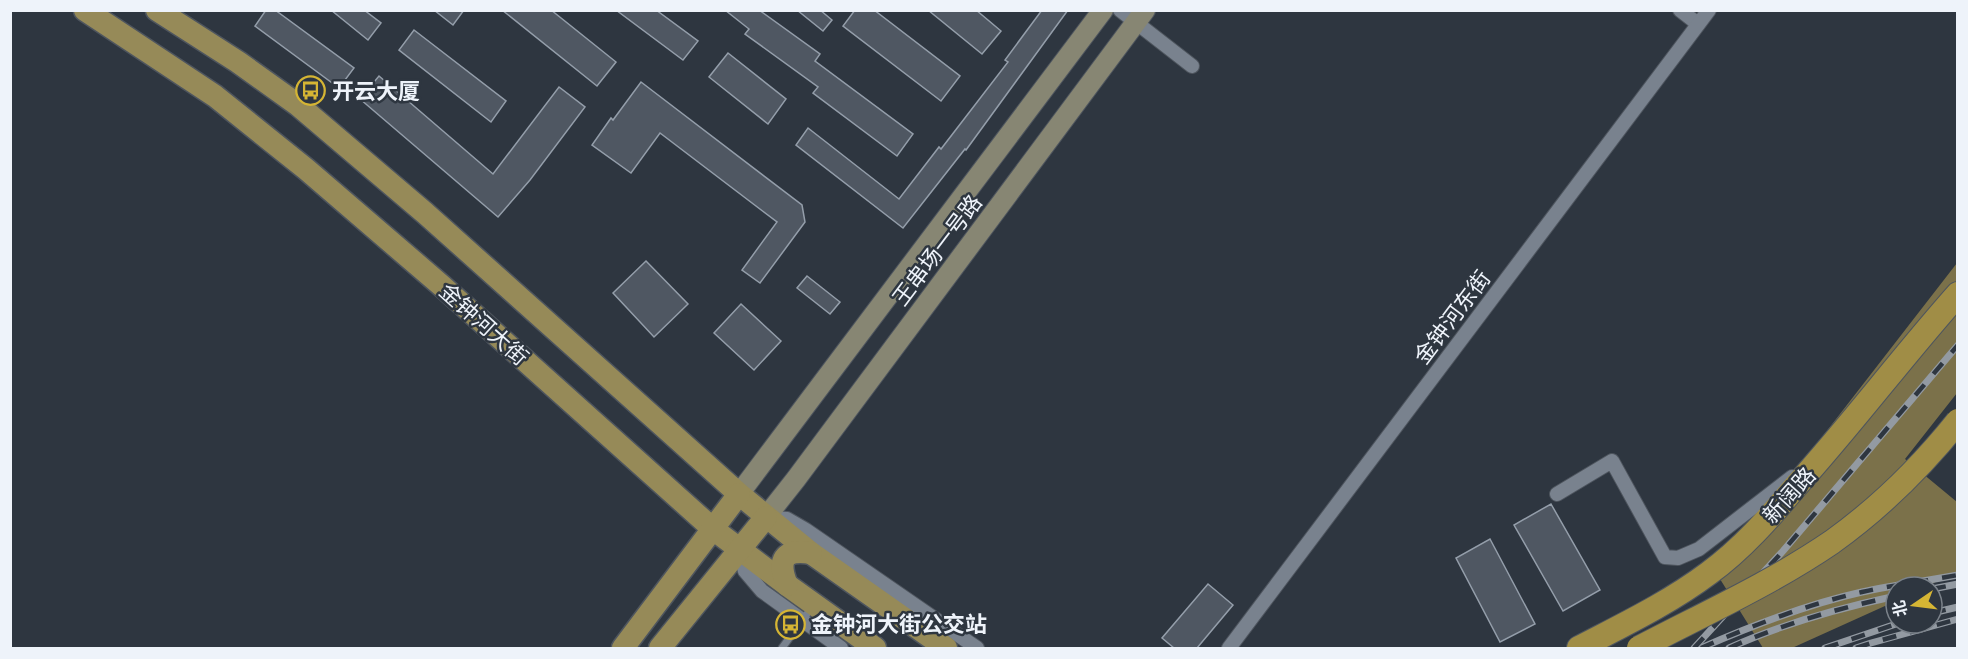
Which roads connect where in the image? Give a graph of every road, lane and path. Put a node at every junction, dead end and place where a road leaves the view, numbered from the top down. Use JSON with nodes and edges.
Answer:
{"nodes":[{"id":1,"x":85,"y":10,"type":"edge"},
{"id":2,"x":157,"y":10,"type":"edge"},
{"id":3,"x":1103,"y":10,"type":"edge"},
{"id":4,"x":1120,"y":10,"type":"edge"},
{"id":5,"x":1680,"y":10,"type":"edge"},
{"id":6,"x":1709,"y":10,"type":"edge"},
{"id":7,"x":1140,"y":17,"type":"edge"},
{"id":8,"x":1698,"y":24,"type":"junction"},
{"id":9,"x":1192,"y":66,"type":"dead end"},
{"id":10,"x":1958,"y":294,"type":"edge"},
{"id":11,"x":1958,"y":421,"type":"edge"},
{"id":12,"x":1832,"y":447,"type":"junction"},
{"id":13,"x":739,"y":494,"type":"junction"},
{"id":14,"x":1557,"y":494,"type":"dead end"},
{"id":15,"x":766,"y":517,"type":"junction"},
{"id":16,"x":713,"y":529,"type":"junction"},
{"id":17,"x":739,"y":550,"type":"junction"},
{"id":18,"x":811,"y":553,"type":"junction"},
{"id":19,"x":787,"y":585,"type":"junction"},
{"id":20,"x":808,"y":613,"type":"junction"},
{"id":21,"x":623,"y":648,"type":"edge"},
{"id":22,"x":660,"y":648,"type":"edge"},
{"id":23,"x":782,"y":648,"type":"edge"},
{"id":24,"x":841,"y":648,"type":"edge"},
{"id":25,"x":875,"y":648,"type":"edge"},
{"id":26,"x":946,"y":648,"type":"edge"},
{"id":27,"x":977,"y":648,"type":"edge"},
{"id":28,"x":1228,"y":648,"type":"edge"},
{"id":29,"x":1579,"y":648,"type":"edge"},
{"id":30,"x":1639,"y":648,"type":"edge"}],
"edges":[{"from":1,"to":16,"type":"main road","name":"金钟河大街"},
{"from":2,"to":13,"type":"main road","name":"金钟河大街"},
{"from":3,"to":13,"type":"main road","name":"王串场一号路"},
{"from":4,"to":7,"type":"street"},
{"from":5,"to":8,"type":"street"},
{"from":6,"to":8,"type":"street","name":"金钟河东街"},
{"from":7,"to":9,"type":"street"},
{"from":7,"to":15,"type":"main road","name":"王串场一号路"},
{"from":8,"to":28,"type":"street","name":"金钟河东街"},
{"from":10,"to":12,"type":"highway","name":"新阔路"},
{"from":11,"to":30,"type":"highway","bridge":true},
{"from":12,"to":14,"type":"street"},
{"from":12,"to":29,"type":"highway","name":"新阔路"},
{"from":13,"to":15,"type":"main road","name":"金钟河大街"},
{"from":13,"to":16,"type":"main road"},
{"from":15,"to":17,"type":"main road"},
{"from":15,"to":18,"type":"main road","name":"金钟河大街"},
{"from":15,"to":27,"type":"street"},
{"from":16,"to":17,"type":"main road","name":"金钟河大街"},
{"from":16,"to":21,"type":"main road"},
{"from":17,"to":19,"type":"main road","name":"金钟河大街"},
{"from":17,"to":20,"type":"street"},
{"from":17,"to":22,"type":"main road"},
{"from":18,"to":19,"type":"main road"},
{"from":18,"to":26,"type":"main road","name":"金钟河大街"},
{"from":19,"to":20,"type":"main road","name":"金钟河大街"},
{"from":20,"to":23,"type":"lane"},
{"from":20,"to":24,"type":"street"},
{"from":20,"to":25,"type":"main road","name":"金钟河大街"}]}
